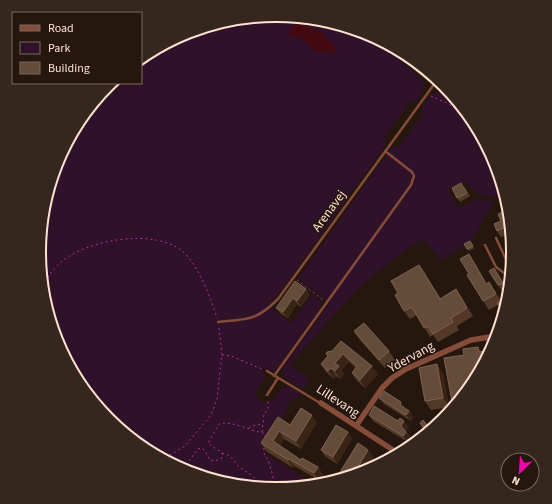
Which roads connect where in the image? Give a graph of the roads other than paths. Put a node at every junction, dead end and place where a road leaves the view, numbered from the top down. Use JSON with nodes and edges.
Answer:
{"nodes":[{"id":1,"x":434,"y":84,"type":"edge"},
{"id":2,"x":385,"y":152,"type":"junction"},
{"id":3,"x":496,"y":238,"type":"dead end"},
{"id":4,"x":485,"y":245,"type":"dead end"},
{"id":5,"x":506,"y":259,"type":"edge"},
{"id":6,"x":504,"y":272,"type":"dead end"},
{"id":7,"x":218,"y":322,"type":"road end"},
{"id":8,"x":489,"y":337,"type":"edge"},
{"id":9,"x":267,"y":371,"type":"road end"},
{"id":10,"x":274,"y":376,"type":"junction"},
{"id":11,"x":278,"y":378,"type":"junction"},
{"id":12,"x":267,"y":395,"type":"road end"},
{"id":13,"x":321,"y":403,"type":"joint"},
{"id":14,"x":356,"y":426,"type":"junction"},
{"id":15,"x":393,"y":450,"type":"edge"}],
"edges":[{"from":1,"to":2,"type":"lane","name":"Arenavej"},
{"from":2,"to":7,"type":"lane","name":"Arenavej"},
{"from":2,"to":10,"type":"lane"},
{"from":3,"to":5,"type":"lane"},
{"from":4,"to":6,"type":"lane"},
{"from":8,"to":14,"type":"street","name":"Ydervang"},
{"from":9,"to":10,"type":"lane","name":"Lillevang"},
{"from":10,"to":11,"type":"lane","name":"Lillevang"},
{"from":11,"to":12,"type":"lane"},
{"from":11,"to":13,"type":"lane","name":"Lillevang"},
{"from":13,"to":14,"type":"street","name":"Lillevang"},
{"from":14,"to":15,"type":"street","name":"Lillevang"}]}
